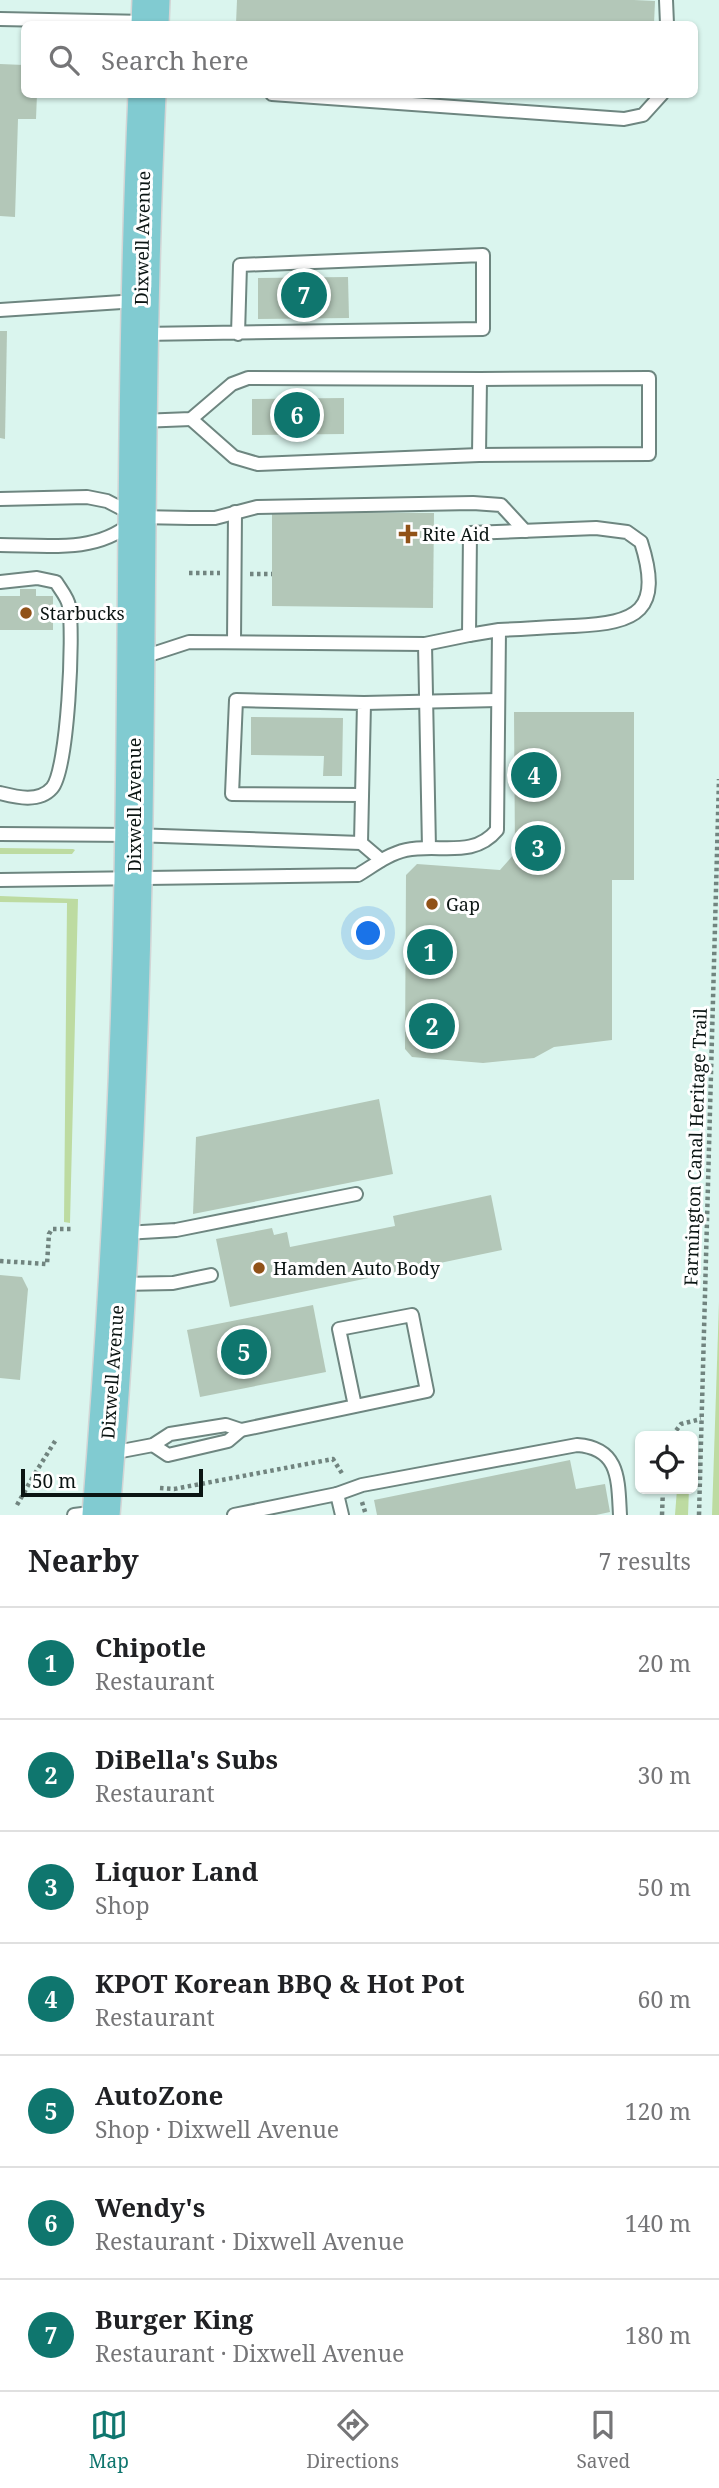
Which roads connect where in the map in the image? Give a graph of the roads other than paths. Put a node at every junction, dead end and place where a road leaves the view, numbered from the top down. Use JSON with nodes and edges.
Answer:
{"nodes":[{"id":1,"x":666,"y":0,"type":"edge"},
{"id":2,"x":151,"y":15,"type":"edge"},
{"id":3,"x":0,"y":19,"type":"edge"},
{"id":4,"x":667,"y":21,"type":"edge"},
{"id":5,"x":147,"y":98,"type":"edge"},
{"id":6,"x":328,"y":98,"type":"edge"},
{"id":7,"x":658,"y":98,"type":"edge"},
{"id":8,"x":0,"y":310,"type":"edge"},
{"id":9,"x":141,"y":317,"type":"junction"},
{"id":10,"x":238,"y":334,"type":"junction"},
{"id":11,"x":480,"y":379,"type":"junction"},
{"id":12,"x":191,"y":419,"type":"junction"},
{"id":13,"x":139,"y":421,"type":"junction"},
{"id":14,"x":479,"y":455,"type":"junction"},
{"id":15,"x":0,"y":499,"type":"edge"},
{"id":16,"x":235,"y":512,"type":"junction"},
{"id":17,"x":138,"y":517,"type":"junction"},
{"id":18,"x":525,"y":531,"type":"junction"},
{"id":19,"x":0,"y":545,"type":"edge"},
{"id":20,"x":0,"y":582,"type":"edge"},
{"id":21,"x":499,"y":630,"type":"junction"},
{"id":22,"x":469,"y":635,"type":"junction"},
{"id":23,"x":234,"y":642,"type":"junction"},
{"id":24,"x":425,"y":644,"type":"junction"},
{"id":25,"x":135,"y":660,"type":"junction"},
{"id":26,"x":498,"y":700,"type":"junction"},
{"id":27,"x":427,"y":701,"type":"junction"},
{"id":28,"x":364,"y":703,"type":"junction"},
{"id":29,"x":0,"y":793,"type":"edge"},
{"id":30,"x":362,"y":795,"type":"junction"},
{"id":31,"x":0,"y":834,"type":"edge"},
{"id":32,"x":133,"y":835,"type":"junction"},
{"id":33,"x":361,"y":844,"type":"junction"},
{"id":34,"x":429,"y":848,"type":"junction"},
{"id":35,"x":381,"y":860,"type":"junction"},
{"id":36,"x":133,"y":879,"type":"junction"},
{"id":37,"x":0,"y":880,"type":"edge"},
{"id":38,"x":356,"y":1194,"type":"dead end"},
{"id":39,"x":121,"y":1233,"type":"junction"},
{"id":40,"x":211,"y":1275,"type":"dead end"},
{"id":41,"x":118,"y":1284,"type":"junction"},
{"id":42,"x":355,"y":1406,"type":"junction"},
{"id":43,"x":241,"y":1430,"type":"junction"},
{"id":44,"x":153,"y":1445,"type":"junction"},
{"id":45,"x":106,"y":1454,"type":"junction"},
{"id":46,"x":337,"y":1494,"type":"junction"},
{"id":47,"x":98,"y":1514,"type":"edge"},
{"id":48,"x":234,"y":1515,"type":"edge"},
{"id":49,"x":342,"y":1515,"type":"edge"},
{"id":50,"x":620,"y":1515,"type":"edge"}],
"edges":[{"from":1,"to":4,"type":"lane"},
{"from":2,"to":3,"type":"lane"},
{"from":5,"to":9,"type":"main road","name":"Dixwell Avenue"},
{"from":6,"to":7,"type":"lane"},
{"from":8,"to":9,"type":"lane"},
{"from":9,"to":10,"type":"lane"},
{"from":9,"to":13,"type":"main road","name":"Dixwell Avenue"},
{"from":10,"to":10,"type":"lane"},
{"from":11,"to":12,"type":"lane"},
{"from":11,"to":14,"type":"lane"},
{"from":11,"to":14,"type":"lane"},
{"from":12,"to":13,"type":"lane"},
{"from":12,"to":14,"type":"lane"},
{"from":13,"to":17,"type":"main road","name":"Dixwell Avenue"},
{"from":15,"to":17,"type":"lane"},
{"from":16,"to":17,"type":"lane"},
{"from":16,"to":18,"type":"lane"},
{"from":16,"to":23,"type":"lane"},
{"from":17,"to":19,"type":"lane"},
{"from":17,"to":25,"type":"main road","name":"Dixwell Avenue"},
{"from":18,"to":21,"type":"lane"},
{"from":18,"to":22,"type":"lane"},
{"from":20,"to":29,"type":"lane"},
{"from":21,"to":22,"type":"lane"},
{"from":21,"to":26,"type":"lane"},
{"from":22,"to":24,"type":"lane"},
{"from":23,"to":24,"type":"lane"},
{"from":23,"to":25,"type":"lane"},
{"from":24,"to":27,"type":"lane"},
{"from":25,"to":32,"type":"main road","name":"Dixwell Avenue"},
{"from":26,"to":27,"type":"lane"},
{"from":26,"to":34,"type":"lane"},
{"from":27,"to":28,"type":"lane"},
{"from":27,"to":34,"type":"lane"},
{"from":28,"to":30,"type":"lane"},
{"from":28,"to":30,"type":"lane"},
{"from":30,"to":33,"type":"lane"},
{"from":31,"to":32,"type":"lane"},
{"from":32,"to":33,"type":"lane"},
{"from":32,"to":36,"type":"main road","name":"Dixwell Avenue"},
{"from":33,"to":35,"type":"lane"},
{"from":34,"to":35,"type":"lane"},
{"from":35,"to":36,"type":"lane"},
{"from":36,"to":37,"type":"lane"},
{"from":36,"to":39,"type":"main road","name":"Dixwell Avenue"},
{"from":38,"to":39,"type":"lane"},
{"from":39,"to":41,"type":"main road","name":"Dixwell Avenue"},
{"from":40,"to":41,"type":"lane"},
{"from":41,"to":45,"type":"main road","name":"Dixwell Avenue"},
{"from":42,"to":42,"type":"lane"},
{"from":42,"to":43,"type":"lane"},
{"from":43,"to":44,"type":"lane"},
{"from":43,"to":44,"type":"lane"},
{"from":44,"to":45,"type":"lane"},
{"from":45,"to":47,"type":"main road","name":"Dixwell Avenue"},
{"from":46,"to":48,"type":"lane"},
{"from":46,"to":49,"type":"lane"},
{"from":46,"to":50,"type":"lane"}]}
